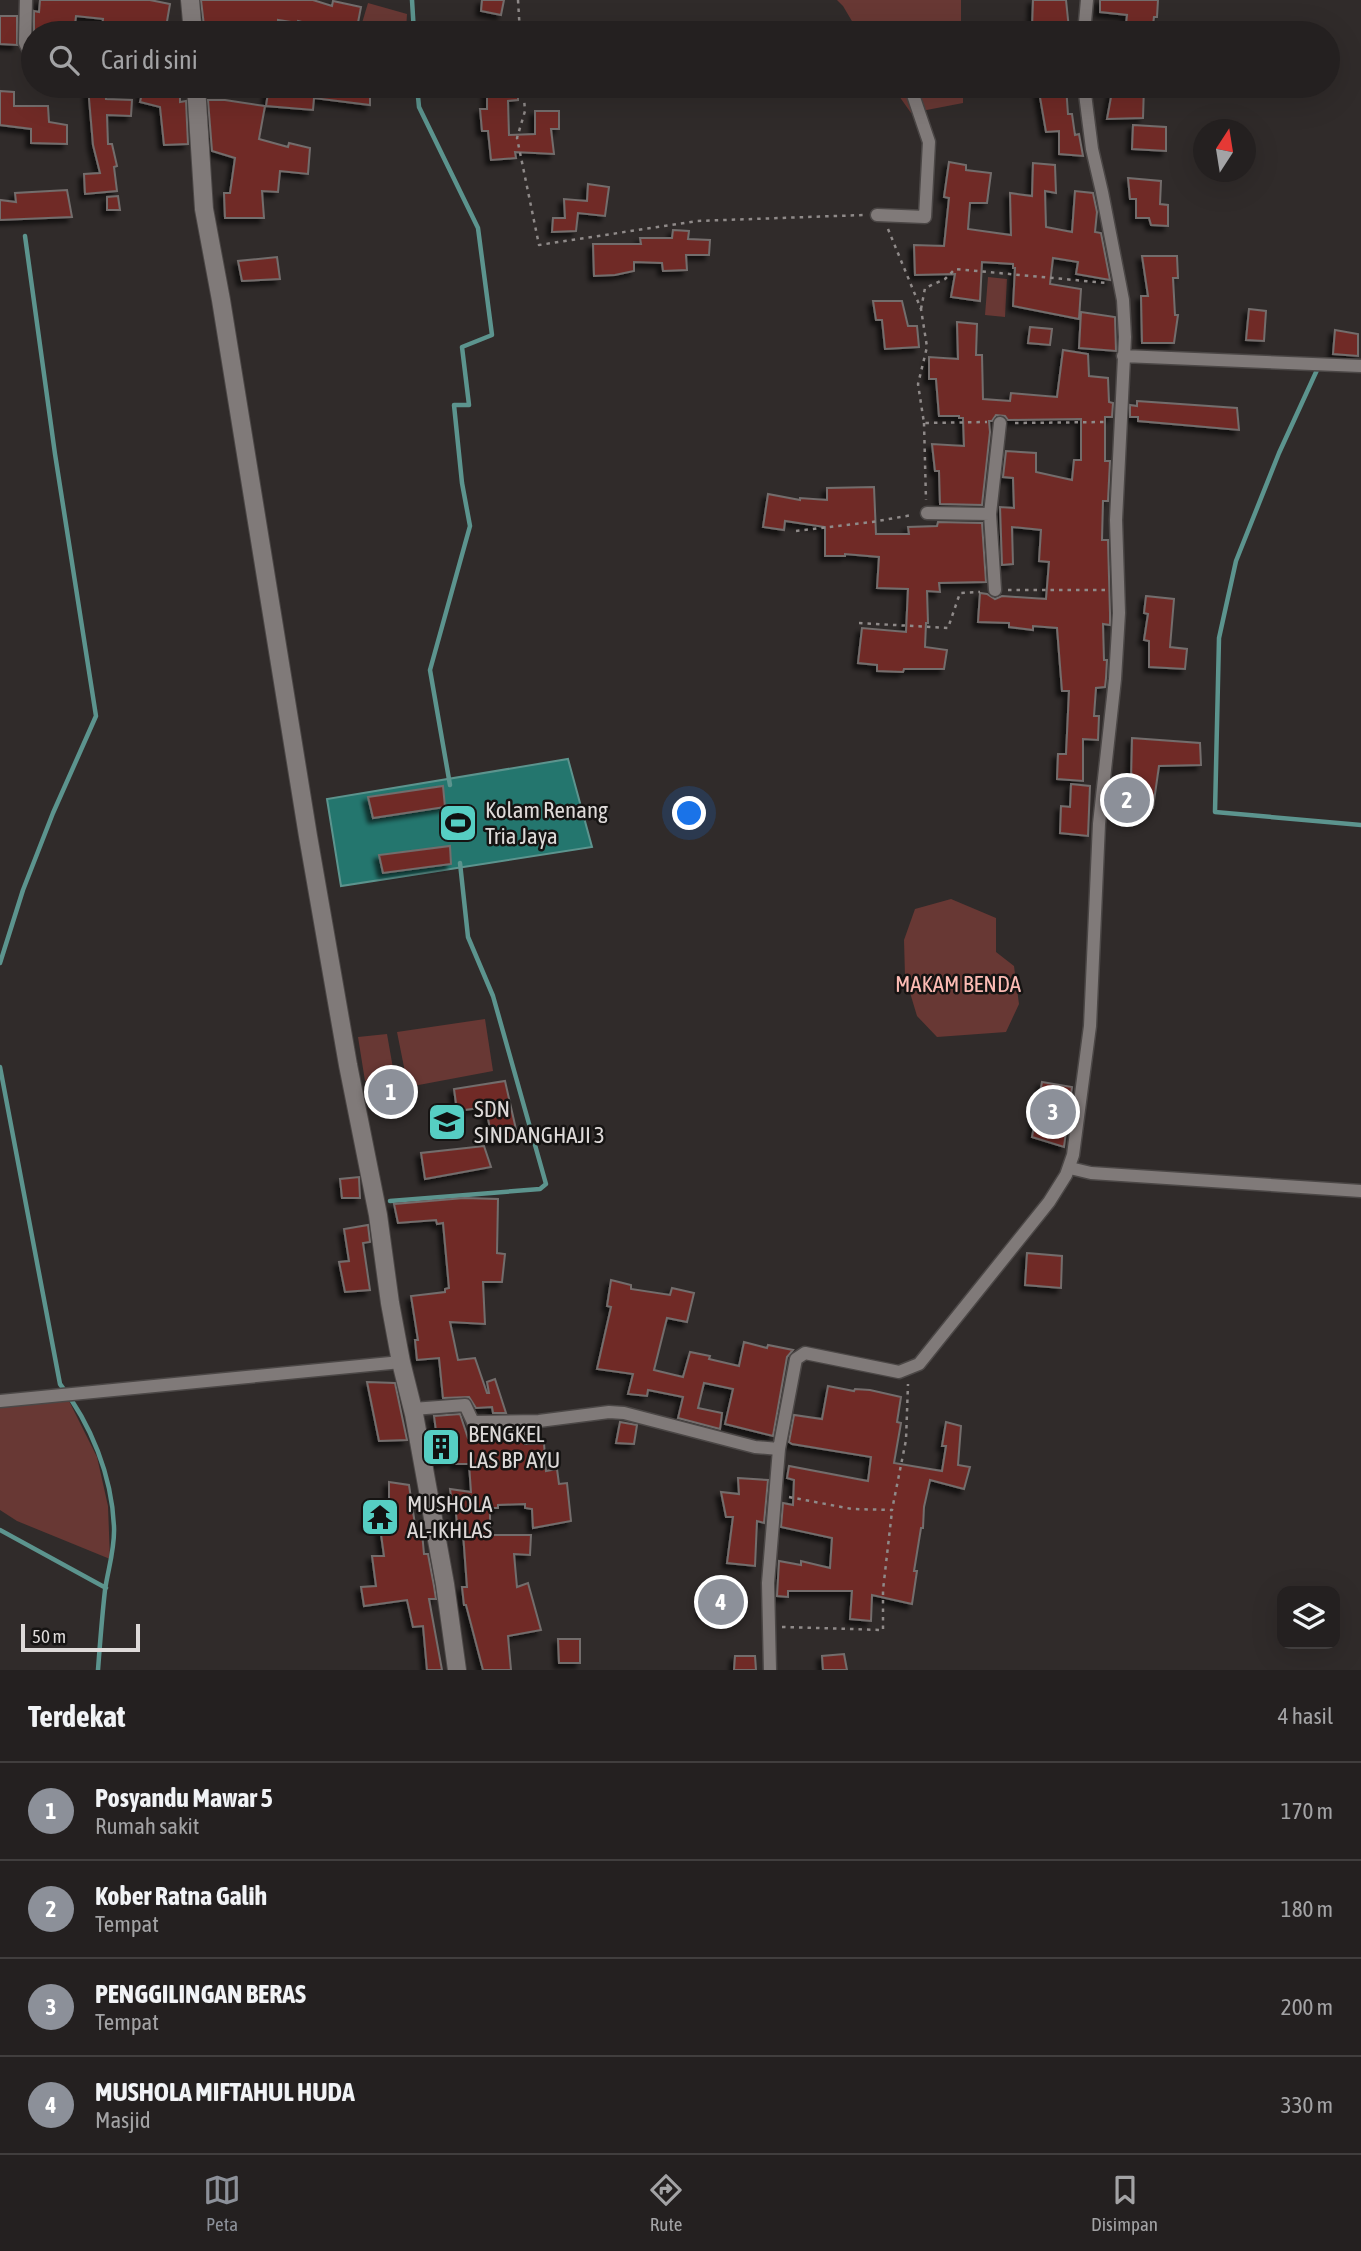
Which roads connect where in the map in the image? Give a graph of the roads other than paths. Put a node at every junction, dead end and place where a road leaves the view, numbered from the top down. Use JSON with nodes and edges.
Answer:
{"nodes":[{"id":1,"x":26,"y":0,"type":"edge"},
{"id":2,"x":190,"y":0,"type":"edge"},
{"id":3,"x":1087,"y":0,"type":"edge"},
{"id":4,"x":26,"y":21,"type":"edge"},
{"id":5,"x":191,"y":21,"type":"edge"},
{"id":6,"x":1085,"y":21,"type":"edge"},
{"id":7,"x":197,"y":98,"type":"edge"},
{"id":8,"x":913,"y":98,"type":"edge"},
{"id":9,"x":1086,"y":98,"type":"edge"},
{"id":10,"x":877,"y":215,"type":"road end"},
{"id":11,"x":1124,"y":356,"type":"junction"},
{"id":12,"x":1361,"y":366,"type":"edge"},
{"id":13,"x":1000,"y":422,"type":"road end"},
{"id":14,"x":927,"y":513,"type":"road end"},
{"id":15,"x":990,"y":514,"type":"junction"},
{"id":16,"x":995,"y":590,"type":"road end"},
{"id":17,"x":1070,"y":1168,"type":"junction"},
{"id":18,"x":1361,"y":1191,"type":"edge"},
{"id":19,"x":401,"y":1362,"type":"junction"},
{"id":20,"x":0,"y":1401,"type":"edge"},
{"id":21,"x":413,"y":1409,"type":"junction"},
{"id":22,"x":779,"y":1449,"type":"junction"},
{"id":23,"x":457,"y":1670,"type":"edge"},
{"id":24,"x":770,"y":1670,"type":"edge"}],
"edges":[{"from":1,"to":4,"type":"street"},
{"from":2,"to":5,"type":"street"},
{"from":3,"to":6,"type":"street"},
{"from":7,"to":19,"type":"street"},
{"from":8,"to":10,"type":"street"},
{"from":9,"to":11,"type":"street"},
{"from":11,"to":12,"type":"street"},
{"from":11,"to":17,"type":"street"},
{"from":13,"to":15,"type":"street"},
{"from":14,"to":15,"type":"street"},
{"from":15,"to":16,"type":"street"},
{"from":17,"to":18,"type":"street"},
{"from":17,"to":22,"type":"street"},
{"from":19,"to":20,"type":"street"},
{"from":19,"to":21,"type":"street"},
{"from":21,"to":22,"type":"street"},
{"from":21,"to":23,"type":"street"},
{"from":22,"to":24,"type":"street"}]}
